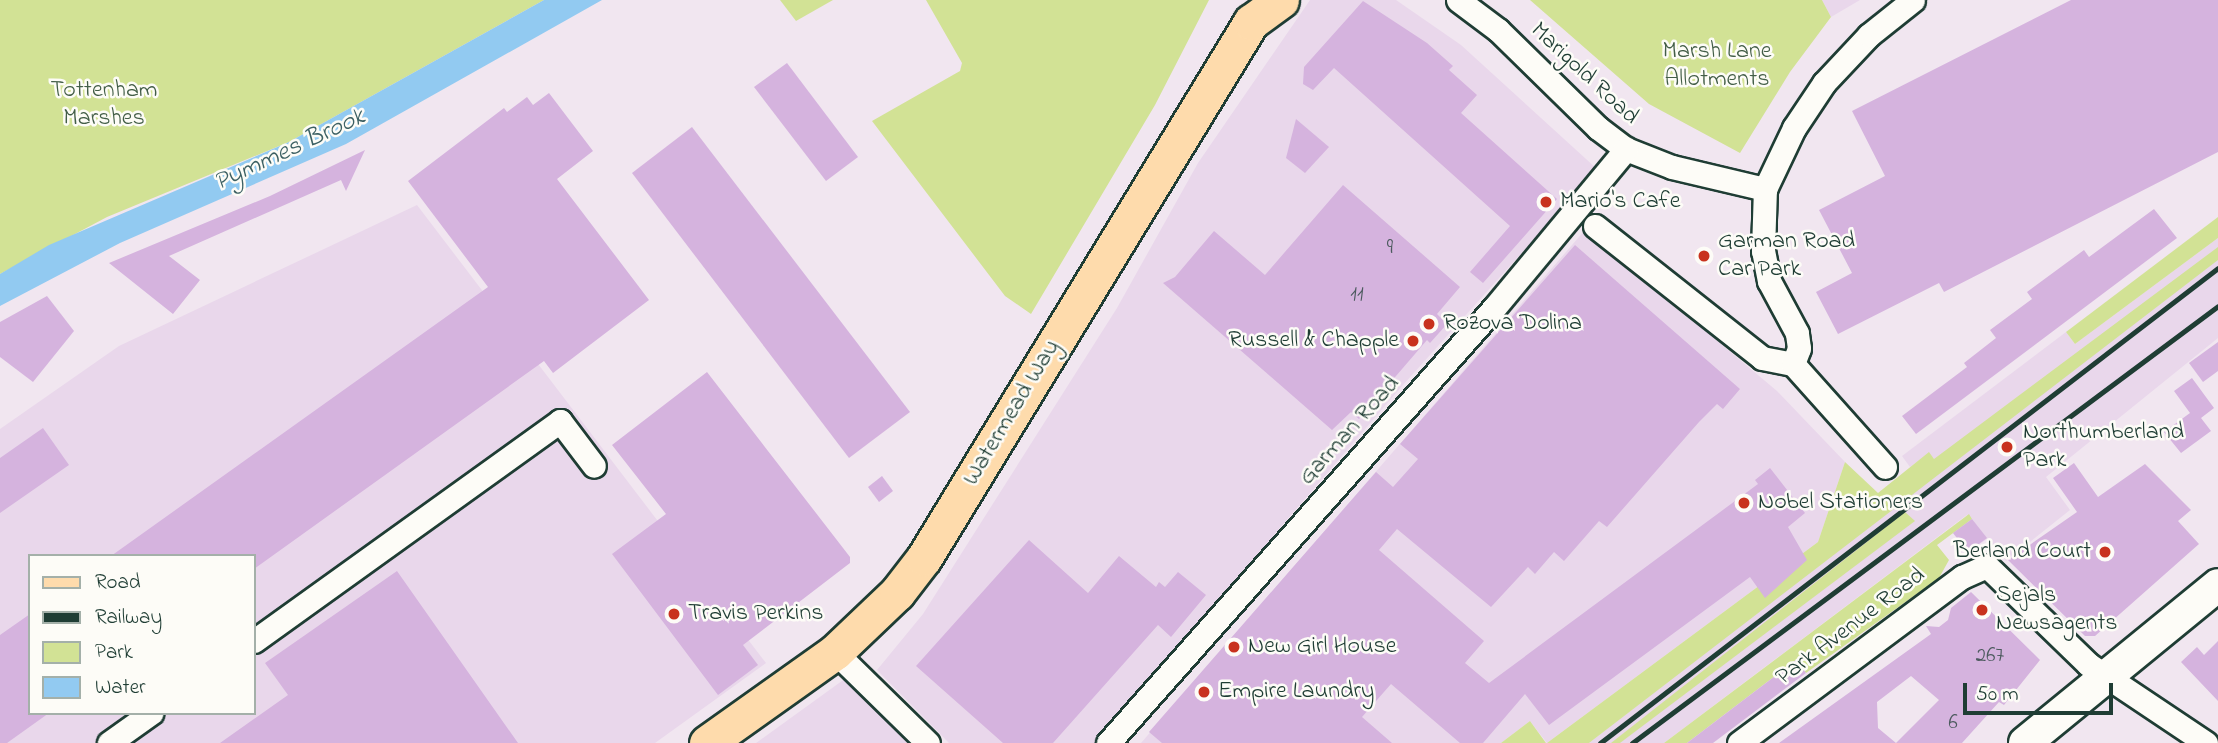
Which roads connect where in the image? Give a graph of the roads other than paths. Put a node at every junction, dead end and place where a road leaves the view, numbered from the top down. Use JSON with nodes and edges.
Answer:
{"nodes":[{"id":1,"x":1281,"y":0,"type":"edge"},
{"id":2,"x":1458,"y":0,"type":"edge"},
{"id":3,"x":1913,"y":0,"type":"edge"},
{"id":4,"x":1252,"y":11,"type":"edge"},
{"id":5,"x":1626,"y":149,"type":"junction"},
{"id":6,"x":1765,"y":189,"type":"junction"},
{"id":7,"x":1595,"y":226,"type":"dead end"},
{"id":8,"x":1793,"y":364,"type":"junction"},
{"id":9,"x":594,"y":466,"type":"dead end"},
{"id":10,"x":1885,"y":467,"type":"dead end"},
{"id":11,"x":2218,"y":585,"type":"edge"},
{"id":12,"x":256,"y":640,"type":"edge"},
{"id":13,"x":835,"y":652,"type":"junction"},
{"id":14,"x":2106,"y":676,"type":"junction"},
{"id":15,"x":148,"y":715,"type":"edge"},
{"id":16,"x":109,"y":743,"type":"edge"},
{"id":17,"x":707,"y":743,"type":"edge"},
{"id":18,"x":928,"y":743,"type":"edge"},
{"id":19,"x":1108,"y":743,"type":"edge"},
{"id":20,"x":1739,"y":743,"type":"edge"},
{"id":21,"x":2025,"y":743,"type":"edge"},
{"id":22,"x":2206,"y":743,"type":"edge"}],
"edges":[{"from":1,"to":4,"type":"main road","name":"Watermead Way"},
{"from":2,"to":5,"type":"street","name":"Marigold Road"},
{"from":3,"to":6,"type":"street"},
{"from":4,"to":13,"type":"main road","name":"Watermead Way"},
{"from":5,"to":6,"type":"street","name":"Marigold Road"},
{"from":5,"to":19,"type":"street","name":"Garman Road"},
{"from":6,"to":8,"type":"street"},
{"from":7,"to":8,"type":"street"},
{"from":8,"to":10,"type":"street"},
{"from":9,"to":12,"type":"street"},
{"from":11,"to":14,"type":"street"},
{"from":13,"to":17,"type":"main road","name":"Watermead Way"},
{"from":13,"to":18,"type":"street"},
{"from":14,"to":20,"type":"street","name":"Park Avenue Road"},
{"from":14,"to":21,"type":"street"},
{"from":14,"to":22,"type":"street"},
{"from":15,"to":16,"type":"street"}]}
